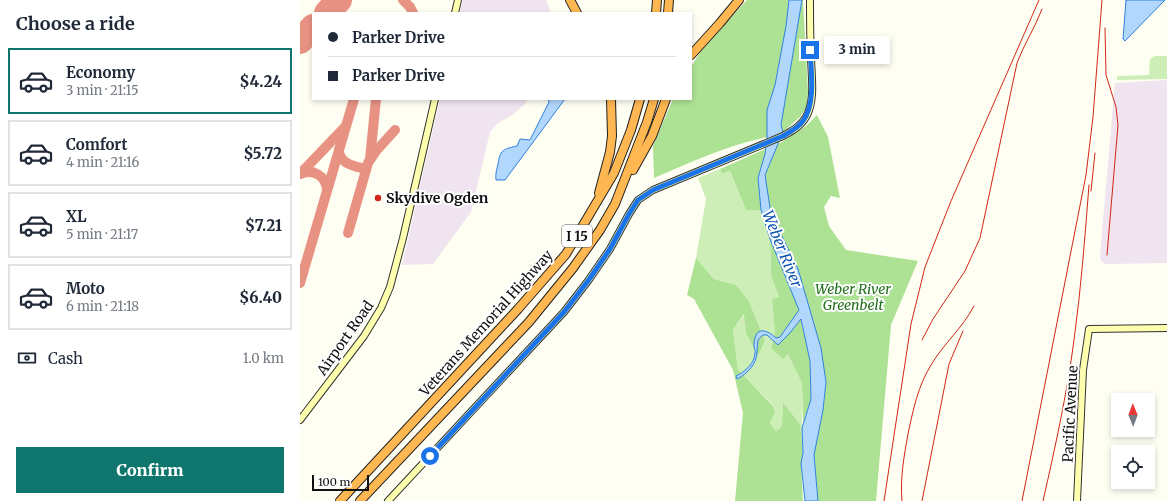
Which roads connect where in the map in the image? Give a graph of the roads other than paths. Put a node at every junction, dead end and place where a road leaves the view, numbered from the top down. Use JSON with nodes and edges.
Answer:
{"nodes":[{"id":1,"x":458,"y":0,"type":"edge"},
{"id":2,"x":570,"y":0,"type":"edge"},
{"id":3,"x":657,"y":0,"type":"edge"},
{"id":4,"x":669,"y":0,"type":"edge"},
{"id":5,"x":739,"y":0,"type":"edge"},
{"id":6,"x":810,"y":0,"type":"edge"},
{"id":7,"x":455,"y":12,"type":"edge"},
{"id":8,"x":576,"y":12,"type":"edge"},
{"id":9,"x":656,"y":12,"type":"edge"},
{"id":10,"x":668,"y":12,"type":"edge"},
{"id":11,"x":692,"y":54,"type":"edge"},
{"id":12,"x":435,"y":100,"type":"edge"},
{"id":13,"x":611,"y":100,"type":"edge"},
{"id":14,"x":640,"y":100,"type":"edge"},
{"id":15,"x":654,"y":100,"type":"edge"},
{"id":16,"x":666,"y":100,"type":"edge"},
{"id":17,"x":597,"y":202,"type":"junction"},
{"id":18,"x":615,"y":204,"type":"junction"},
{"id":19,"x":1167,"y":328,"type":"edge"},
{"id":20,"x":300,"y":420,"type":"edge"},
{"id":21,"x":340,"y":501,"type":"edge"},
{"id":22,"x":360,"y":501,"type":"edge"},
{"id":23,"x":389,"y":501,"type":"edge"},
{"id":24,"x":1077,"y":501,"type":"edge"}],
"edges":[{"from":1,"to":7,"type":"street"},
{"from":2,"to":8,"type":"highway"},
{"from":3,"to":9,"type":"highway"},
{"from":4,"to":10,"type":"highway"},
{"from":5,"to":11,"type":"highway"},
{"from":6,"to":23,"type":"street"},
{"from":12,"to":20,"type":"street","name":"Airport Road"},
{"from":13,"to":17,"type":"highway"},
{"from":14,"to":17,"type":"highway","name":"Veterans Memorial Highway","number":"I 15"},
{"from":15,"to":18,"type":"highway","name":"Veterans Memorial Highway","number":"I 15"},
{"from":16,"to":18,"type":"highway"},
{"from":17,"to":21,"type":"highway","name":"Veterans Memorial Highway","number":"I 15"},
{"from":18,"to":22,"type":"highway","name":"Veterans Memorial Highway","number":"I 15"},
{"from":19,"to":24,"type":"street","name":"Pacific Avenue"}]}
